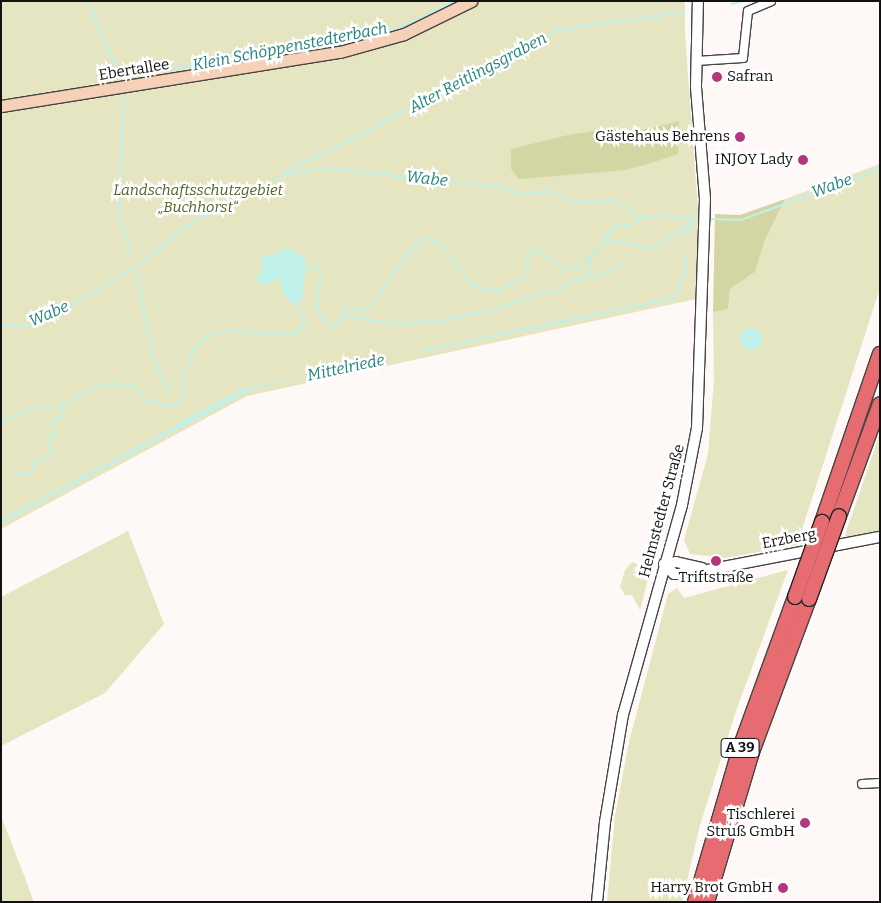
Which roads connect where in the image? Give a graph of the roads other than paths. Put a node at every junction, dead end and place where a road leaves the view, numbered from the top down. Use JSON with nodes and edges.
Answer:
{"nodes":[{"id":1,"x":470,"y":1,"type":"edge"},
{"id":2,"x":698,"y":1,"type":"edge"},
{"id":3,"x":771,"y":1,"type":"edge"},
{"id":4,"x":696,"y":61,"type":"junction"},
{"id":5,"x":1,"y":106,"type":"edge"},
{"id":6,"x":880,"y":354,"type":"edge"},
{"id":7,"x":880,"y":404,"type":"edge"},
{"id":8,"x":880,"y":537,"type":"edge"},
{"id":9,"x":664,"y":564,"type":"junction"},
{"id":10,"x":802,"y":598,"type":"junction"},
{"id":11,"x":880,"y":783,"type":"edge"},
{"id":12,"x":862,"y":784,"type":"dead end"},
{"id":13,"x":597,"y":902,"type":"edge"},
{"id":14,"x":695,"y":902,"type":"edge"},
{"id":15,"x":707,"y":902,"type":"edge"}],
"edges":[{"from":1,"to":5,"type":"main road","name":"Ebertallee"},
{"from":2,"to":4,"type":"street","name":"Helmstedter Straße"},
{"from":3,"to":4,"type":"street"},
{"from":4,"to":9,"type":"street","name":"Helmstedter Straße"},
{"from":6,"to":10,"type":"highway","number":"A 39","bridge":true},
{"from":7,"to":10,"type":"highway","number":"A 39","bridge":true},
{"from":8,"to":9,"type":"street","name":"Erzberg"},
{"from":9,"to":13,"type":"street","name":"Helmstedter Straße"},
{"from":10,"to":14,"type":"highway","number":"A 39"},
{"from":10,"to":15,"type":"highway","number":"A 39"},
{"from":11,"to":12,"type":"street"}]}
